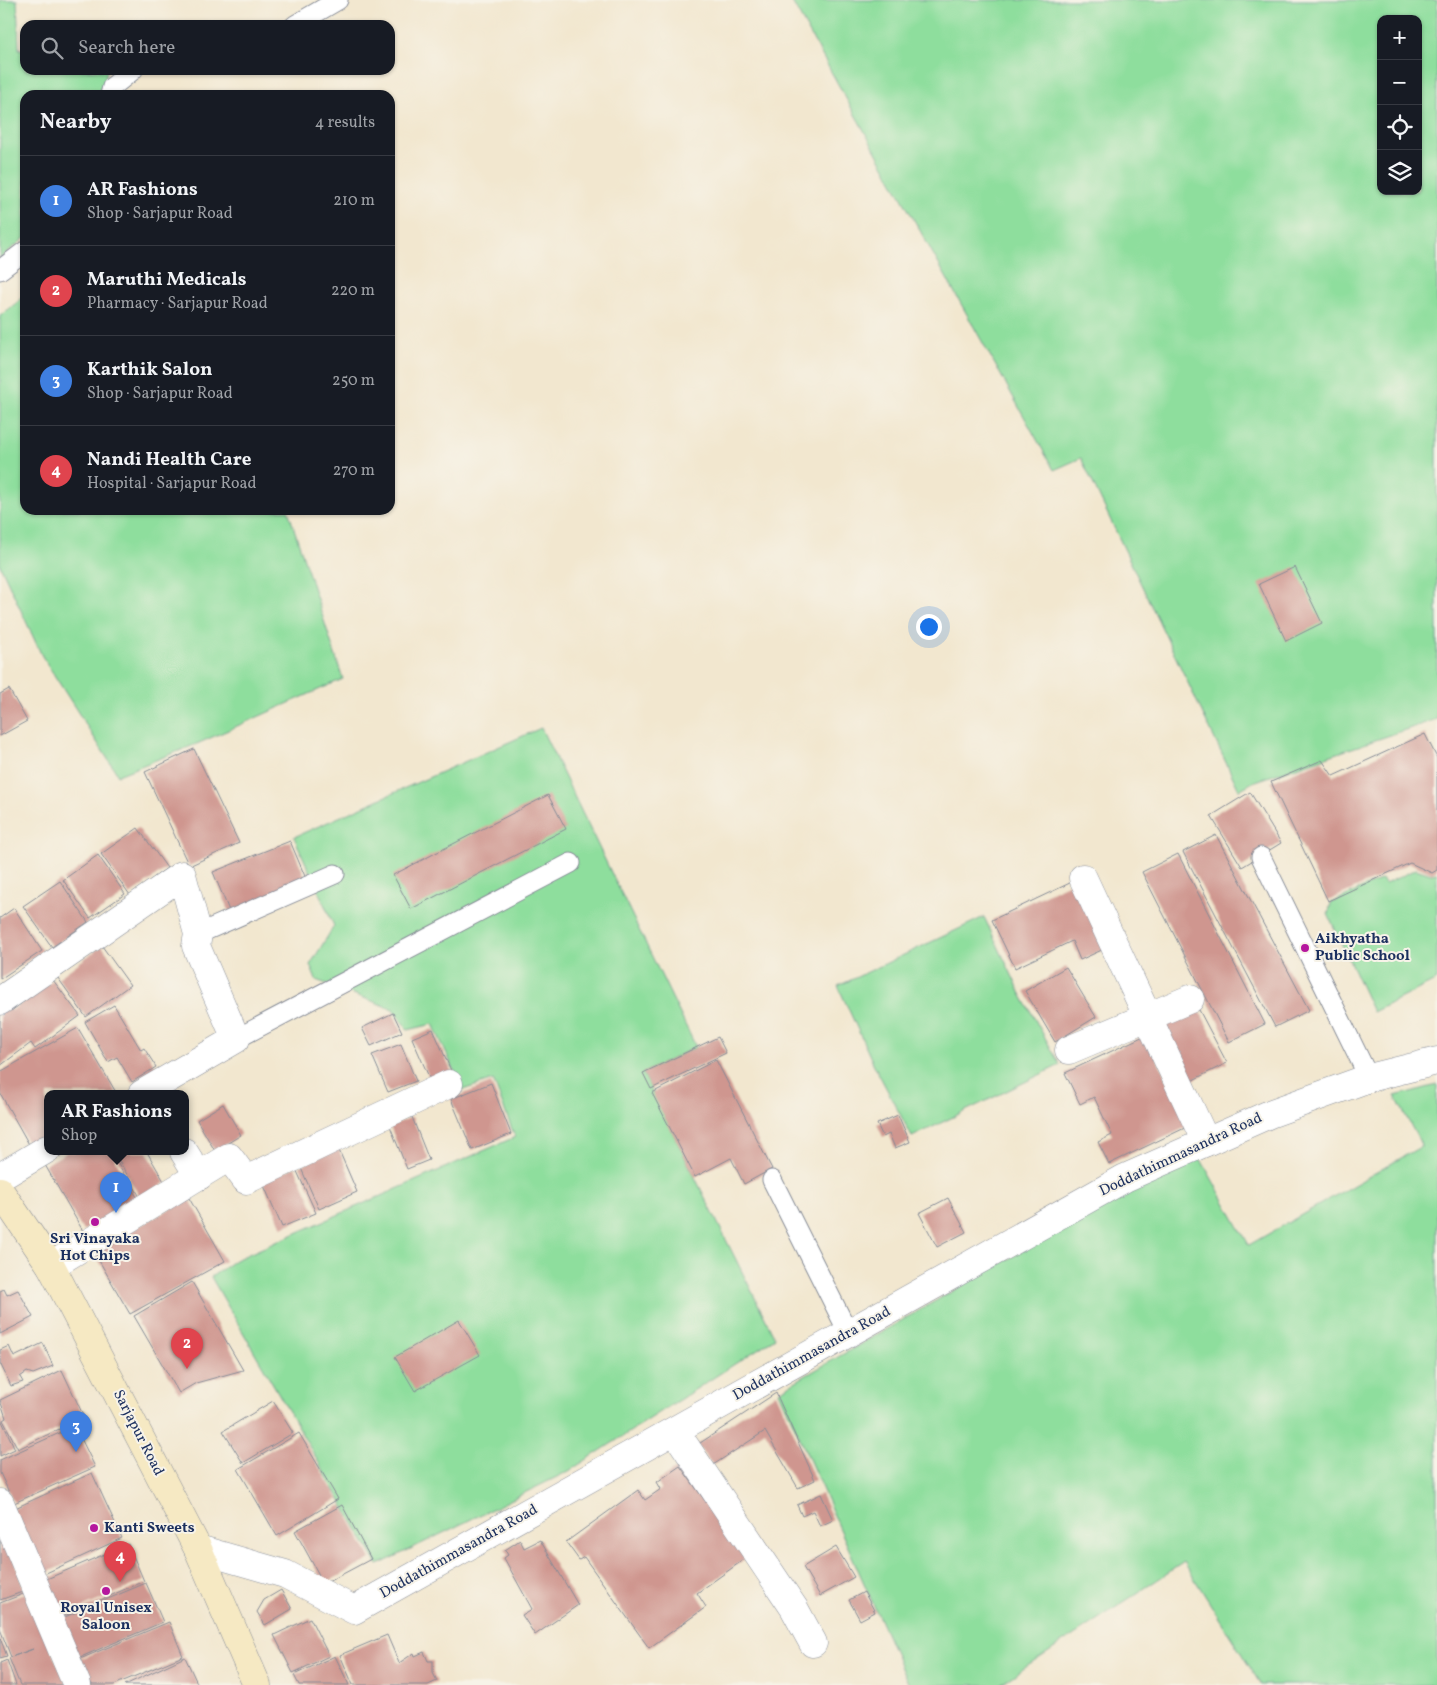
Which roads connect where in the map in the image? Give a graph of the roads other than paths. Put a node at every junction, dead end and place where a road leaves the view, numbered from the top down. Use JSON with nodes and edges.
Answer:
{"nodes":[{"id":1,"x":338,"y":0,"type":"edge"},
{"id":2,"x":304,"y":20,"type":"edge"},
{"id":3,"x":127,"y":75,"type":"edge"},
{"id":4,"x":111,"y":90,"type":"edge"},
{"id":5,"x":20,"y":255,"type":"edge"},
{"id":6,"x":0,"y":270,"type":"edge"},
{"id":7,"x":1261,"y":857,"type":"dead end"},
{"id":8,"x":571,"y":863,"type":"dead end"},
{"id":9,"x":335,"y":874,"type":"dead end"},
{"id":10,"x":1083,"y":878,"type":"dead end"},
{"id":11,"x":198,"y":934,"type":"junction"},
{"id":12,"x":1190,"y":999,"type":"dead end"},
{"id":13,"x":0,"y":1001,"type":"edge"},
{"id":14,"x":1146,"y":1018,"type":"junction"},
{"id":15,"x":236,"y":1039,"type":"junction"},
{"id":16,"x":1069,"y":1050,"type":"dead end"},
{"id":17,"x":1437,"y":1061,"type":"edge"},
{"id":18,"x":1369,"y":1078,"type":"junction"},
{"id":19,"x":449,"y":1084,"type":"dead end"},
{"id":20,"x":152,"y":1090,"type":"edge"},
{"id":21,"x":1206,"y":1142,"type":"junction"},
{"id":22,"x":44,"y":1151,"type":"edge"},
{"id":23,"x":186,"y":1155,"type":"edge"},
{"id":24,"x":199,"y":1176,"type":"junction"},
{"id":25,"x":0,"y":1177,"type":"edge"},
{"id":26,"x":772,"y":1180,"type":"dead end"},
{"id":27,"x":0,"y":1191,"type":"edge"},
{"id":28,"x":51,"y":1266,"type":"junction"},
{"id":29,"x":849,"y":1334,"type":"junction"},
{"id":30,"x":675,"y":1431,"type":"junction"},
{"id":31,"x":0,"y":1503,"type":"edge"},
{"id":32,"x":198,"y":1549,"type":"junction"},
{"id":33,"x":813,"y":1644,"type":"dead end"},
{"id":34,"x":77,"y":1685,"type":"edge"},
{"id":35,"x":257,"y":1685,"type":"edge"}],
"edges":[{"from":1,"to":2,"type":"lane"},
{"from":3,"to":4,"type":"lane"},
{"from":5,"to":6,"type":"lane"},
{"from":7,"to":18,"type":"lane"},
{"from":8,"to":15,"type":"lane"},
{"from":9,"to":11,"type":"lane"},
{"from":10,"to":14,"type":"street"},
{"from":11,"to":13,"type":"street"},
{"from":11,"to":15,"type":"street"},
{"from":12,"to":14,"type":"street"},
{"from":14,"to":16,"type":"street"},
{"from":14,"to":21,"type":"street"},
{"from":15,"to":20,"type":"street"},
{"from":17,"to":18,"type":"street","name":"Doddathimmasandra Road"},
{"from":18,"to":21,"type":"street","name":"Doddathimmasandra Road"},
{"from":19,"to":24,"type":"street"},
{"from":21,"to":29,"type":"street","name":"Doddathimmasandra Road"},
{"from":22,"to":25,"type":"street"},
{"from":23,"to":24,"type":"street"},
{"from":24,"to":28,"type":"street"},
{"from":26,"to":29,"type":"lane"},
{"from":27,"to":28,"type":"main road","name":"Sarjapur Road"},
{"from":28,"to":32,"type":"main road","name":"Sarjapur Road"},
{"from":29,"to":30,"type":"street","name":"Doddathimmasandra Road"},
{"from":30,"to":32,"type":"street","name":"Doddathimmasandra Road"},
{"from":30,"to":33,"type":"street"},
{"from":31,"to":34,"type":"street"},
{"from":32,"to":35,"type":"main road","name":"Sarjapur Road"}]}
